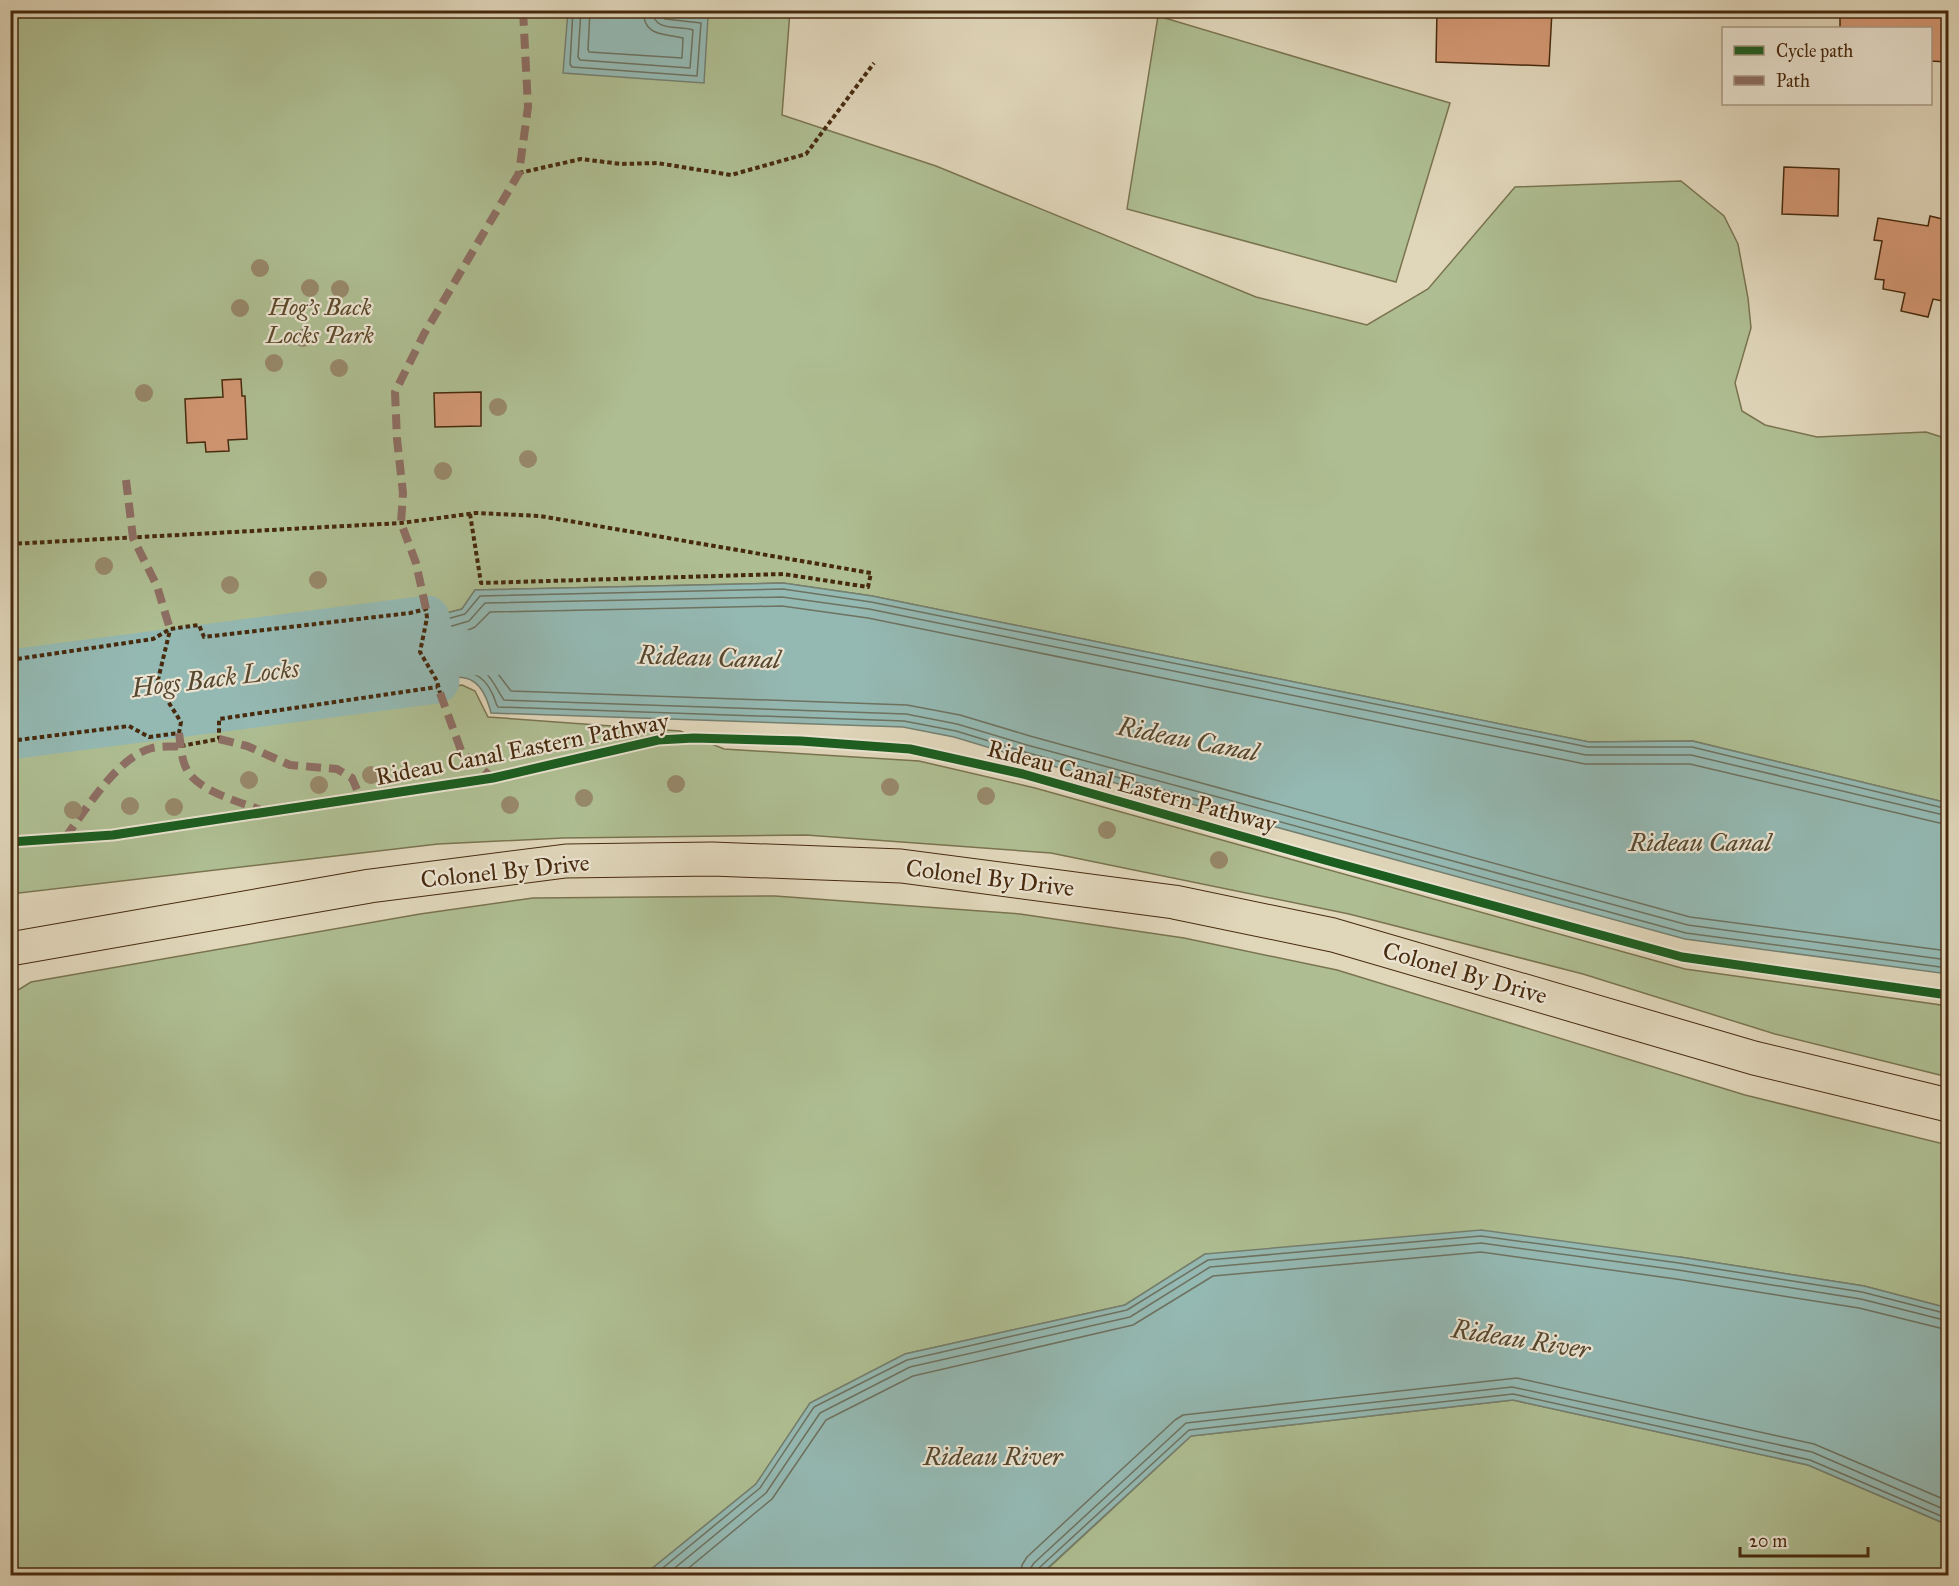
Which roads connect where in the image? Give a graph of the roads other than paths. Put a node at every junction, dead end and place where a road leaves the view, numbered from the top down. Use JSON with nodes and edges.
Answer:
{"nodes":[{"id":1,"x":16,"y":949,"type":"edge"},
{"id":2,"x":1948,"y":1105,"type":"edge"}],
"edges":[{"from":1,"to":2,"type":"main road","name":"Colonel By Drive"}]}
